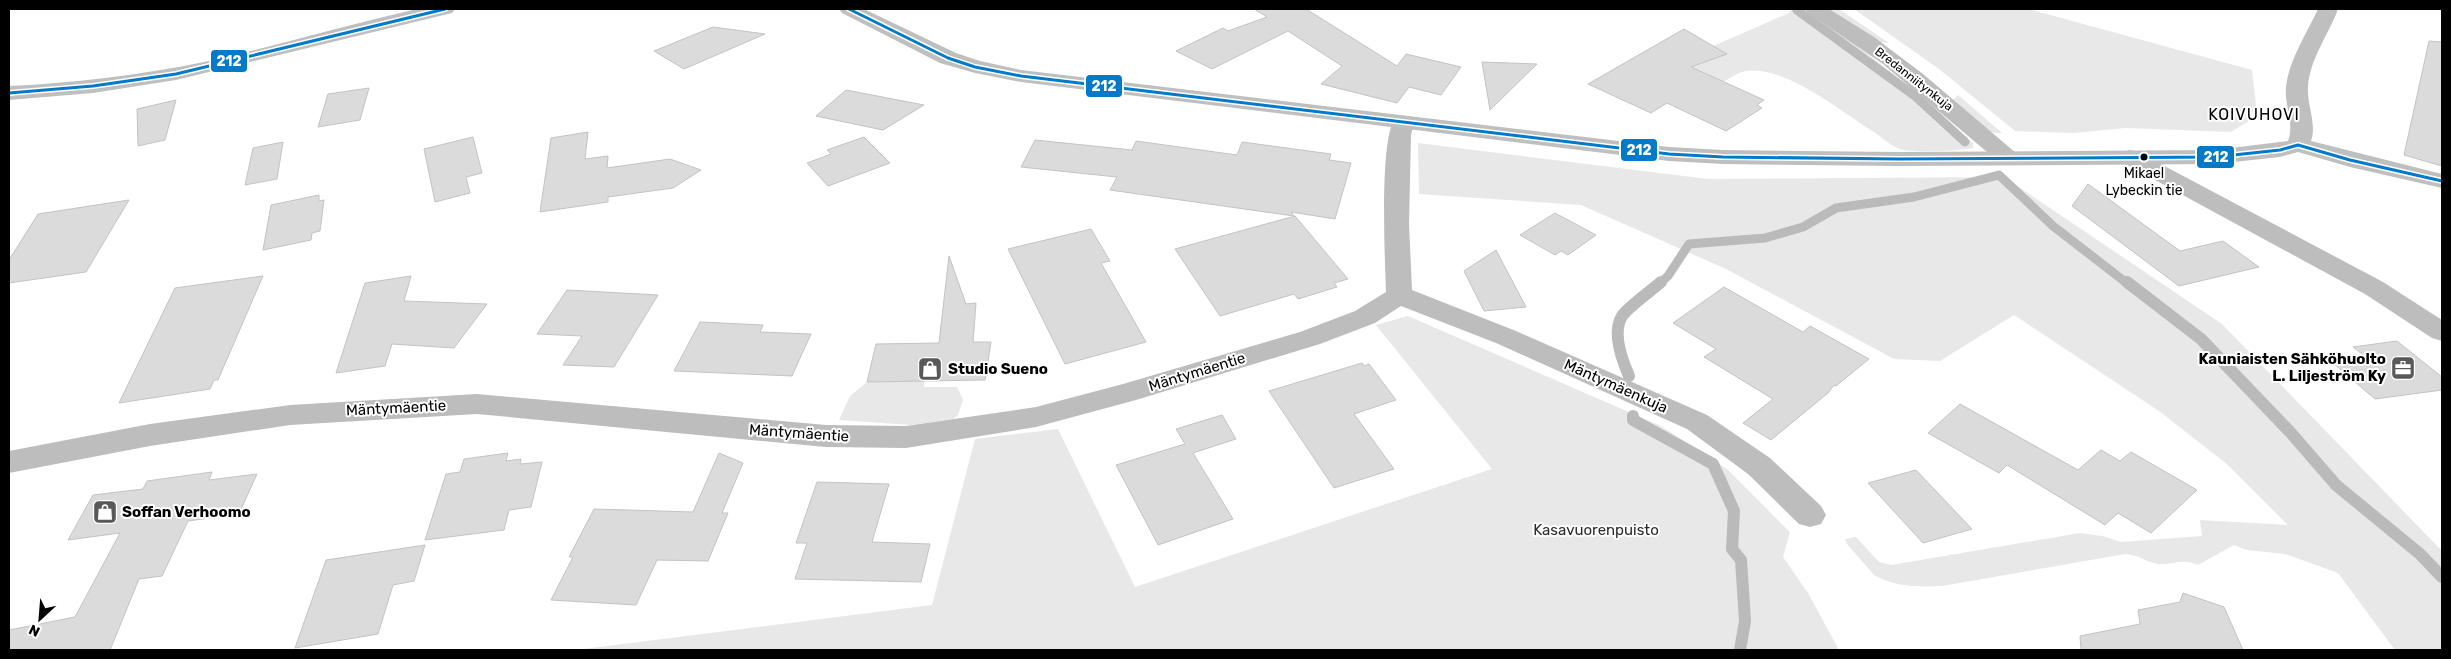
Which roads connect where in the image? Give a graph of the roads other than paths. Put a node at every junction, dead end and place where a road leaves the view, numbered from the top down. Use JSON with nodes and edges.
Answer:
{"nodes":[{"id":1,"x":444,"y":9,"type":"edge"},
{"id":2,"x":849,"y":9,"type":"edge"},
{"id":3,"x":1815,"y":9,"type":"edge"},
{"id":4,"x":2328,"y":9,"type":"edge"},
{"id":5,"x":9,"y":93,"type":"edge"},
{"id":6,"x":1404,"y":122,"type":"junction"},
{"id":7,"x":2298,"y":144,"type":"junction"},
{"id":8,"x":2130,"y":157,"type":"junction"},
{"id":9,"x":2008,"y":158,"type":"junction"},
{"id":10,"x":2442,"y":181,"type":"edge"},
{"id":11,"x":1400,"y":294,"type":"junction"},
{"id":12,"x":2442,"y":332,"type":"edge"},
{"id":13,"x":9,"y":462,"type":"edge"},
{"id":14,"x":1810,"y":515,"type":"dead end"}],
"edges":[{"from":1,"to":5,"type":"street"},
{"from":2,"to":6,"type":"street"},
{"from":3,"to":9,"type":"street","name":"Bredanniitynkuja"},
{"from":4,"to":7,"type":"street"},
{"from":6,"to":9,"type":"street"},
{"from":6,"to":11,"type":"street"},
{"from":7,"to":8,"type":"street"},
{"from":7,"to":10,"type":"street"},
{"from":8,"to":9,"type":"street"},
{"from":8,"to":12,"type":"street"},
{"from":11,"to":13,"type":"street","name":"Mäntymäentie"},
{"from":11,"to":14,"type":"street","name":"Mäntymäenkuja"}]}
